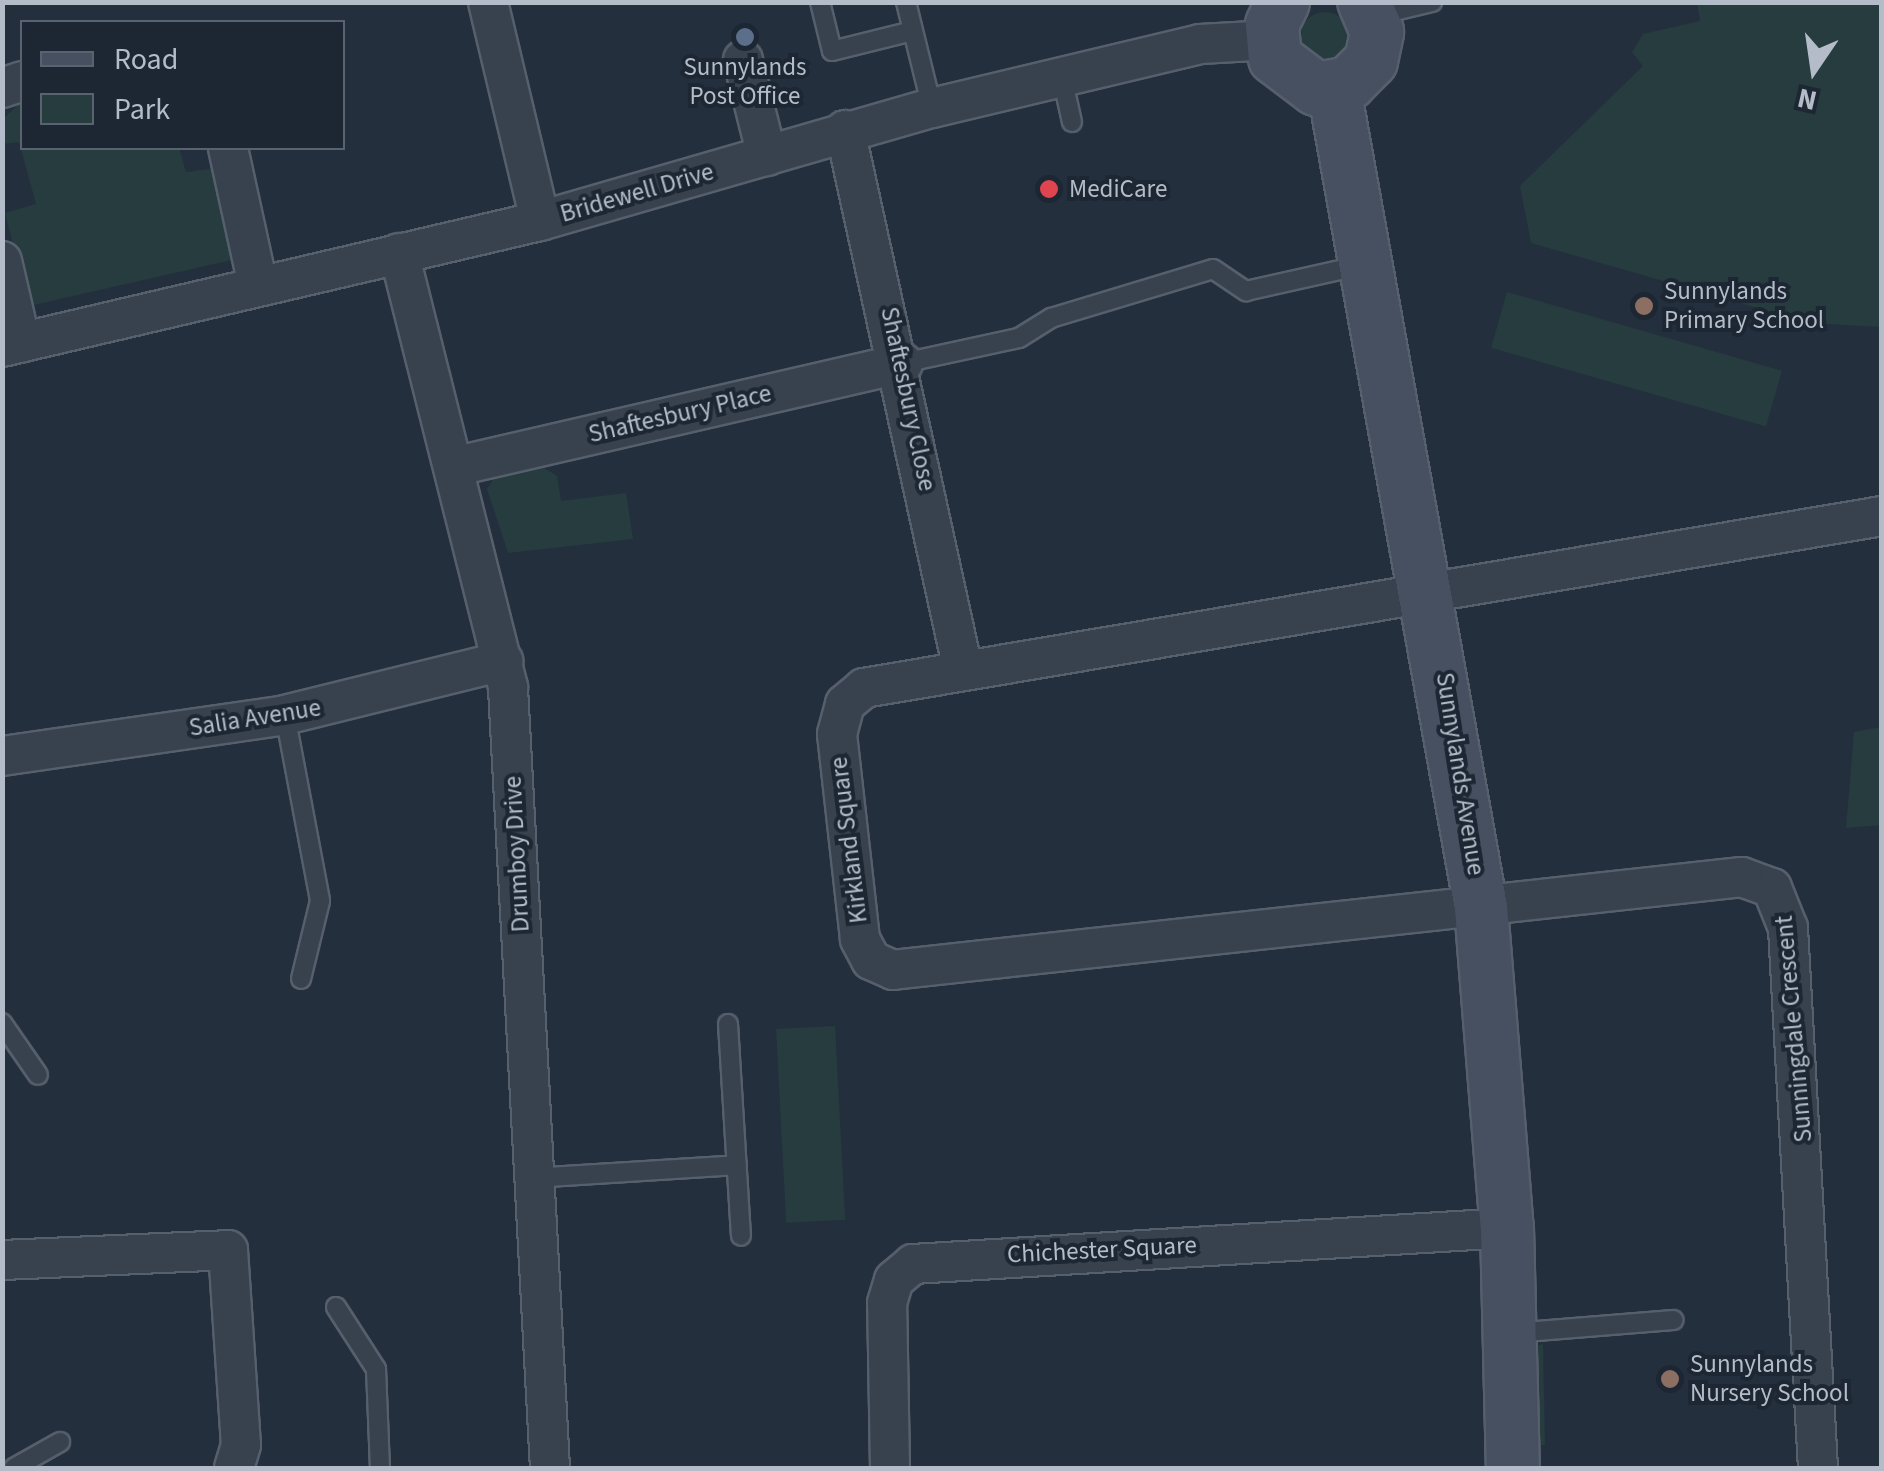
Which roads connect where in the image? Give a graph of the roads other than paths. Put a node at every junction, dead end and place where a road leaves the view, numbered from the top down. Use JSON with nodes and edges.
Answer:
{"nodes":[{"id":1,"x":488,"y":2,"type":"edge"},
{"id":2,"x":820,"y":2,"type":"edge"},
{"id":3,"x":906,"y":2,"type":"edge"},
{"id":4,"x":1432,"y":2,"type":"edge"},
{"id":5,"x":1369,"y":10,"type":"edge"},
{"id":6,"x":1277,"y":22,"type":"edge"},
{"id":7,"x":913,"y":31,"type":"junction"},
{"id":8,"x":743,"y":60,"type":"dead end"},
{"id":9,"x":1062,"y":76,"type":"junction"},
{"id":10,"x":1334,"y":89,"type":"junction"},
{"id":11,"x":932,"y":108,"type":"junction"},
{"id":12,"x":1072,"y":122,"type":"dead end"},
{"id":13,"x":845,"y":130,"type":"junction"},
{"id":14,"x":228,"y":150,"type":"edge"},
{"id":15,"x":767,"y":156,"type":"junction"},
{"id":16,"x":540,"y":221,"type":"junction"},
{"id":17,"x":399,"y":253,"type":"junction"},
{"id":18,"x":2,"y":261,"type":"edge"},
{"id":19,"x":1368,"y":264,"type":"junction"},
{"id":20,"x":258,"y":286,"type":"junction"},
{"id":21,"x":12,"y":345,"type":"edge"},
{"id":22,"x":903,"y":363,"type":"junction"},
{"id":23,"x":456,"y":466,"type":"junction"},
{"id":24,"x":1875,"y":529,"type":"edge"},
{"id":25,"x":1431,"y":591,"type":"junction"},
{"id":26,"x":504,"y":661,"type":"junction"},
{"id":27,"x":963,"y":670,"type":"junction"},
{"id":28,"x":285,"y":716,"type":"junction"},
{"id":29,"x":2,"y":756,"type":"edge"},
{"id":30,"x":1481,"y":908,"type":"junction"},
{"id":31,"x":301,"y":979,"type":"dead end"},
{"id":32,"x":2,"y":1023,"type":"edge"},
{"id":33,"x":728,"y":1024,"type":"dead end"},
{"id":34,"x":38,"y":1075,"type":"dead end"},
{"id":35,"x":737,"y":1165,"type":"junction"},
{"id":36,"x":533,"y":1178,"type":"junction"},
{"id":37,"x":1507,"y":1228,"type":"junction"},
{"id":38,"x":741,"y":1236,"type":"dead end"},
{"id":39,"x":2,"y":1260,"type":"edge"},
{"id":40,"x":336,"y":1307,"type":"dead end"},
{"id":41,"x":1673,"y":1320,"type":"dead end"},
{"id":42,"x":1512,"y":1333,"type":"junction"},
{"id":43,"x":60,"y":1442,"type":"dead end"},
{"id":44,"x":14,"y":1468,"type":"edge"},
{"id":45,"x":234,"y":1468,"type":"edge"},
{"id":46,"x":380,"y":1468,"type":"edge"},
{"id":47,"x":550,"y":1468,"type":"edge"},
{"id":48,"x":890,"y":1468,"type":"edge"},
{"id":49,"x":1513,"y":1468,"type":"edge"},
{"id":50,"x":1818,"y":1468,"type":"edge"}],
"edges":[{"from":1,"to":16,"type":"street"},
{"from":2,"to":7,"type":"lane"},
{"from":3,"to":7,"type":"lane"},
{"from":4,"to":5,"type":"lane"},
{"from":5,"to":10,"type":"street"},
{"from":6,"to":9,"type":"street","name":"Bridewell Drive"},
{"from":6,"to":10,"type":"street"},
{"from":7,"to":11,"type":"lane"},
{"from":8,"to":15,"type":"street"},
{"from":9,"to":11,"type":"street","name":"Bridewell Drive"},
{"from":9,"to":12,"type":"lane"},
{"from":10,"to":19,"type":"street","name":"Sunnylands Avenue"},
{"from":11,"to":13,"type":"street","name":"Bridewell Drive"},
{"from":13,"to":15,"type":"street","name":"Bridewell Drive"},
{"from":13,"to":22,"type":"street","name":"Shaftesbury Close"},
{"from":14,"to":20,"type":"street"},
{"from":15,"to":16,"type":"street","name":"Bridewell Drive"},
{"from":16,"to":17,"type":"street","name":"Bridewell Drive"},
{"from":17,"to":20,"type":"street","name":"Bridewell Drive"},
{"from":17,"to":23,"type":"street","name":"Drumboy Drive"},
{"from":18,"to":21,"type":"street"},
{"from":19,"to":22,"type":"lane"},
{"from":19,"to":25,"type":"street","name":"Sunnylands Avenue"},
{"from":20,"to":21,"type":"street","name":"Bridewell Drive"},
{"from":22,"to":23,"type":"street","name":"Shaftesbury Place"},
{"from":22,"to":27,"type":"street","name":"Shaftesbury Close"},
{"from":23,"to":26,"type":"street","name":"Drumboy Drive"},
{"from":24,"to":25,"type":"street","name":"Kirkland Square"},
{"from":25,"to":27,"type":"street","name":"Kirkland Square"},
{"from":25,"to":30,"type":"street","name":"Sunnylands Avenue"},
{"from":26,"to":28,"type":"street","name":"Salia Avenue"},
{"from":26,"to":36,"type":"street","name":"Drumboy Drive"},
{"from":27,"to":30,"type":"street","name":"Kirkland Square"},
{"from":28,"to":29,"type":"street","name":"Salia Avenue"},
{"from":28,"to":31,"type":"lane"},
{"from":30,"to":37,"type":"street","name":"Sunnylands Avenue"},
{"from":30,"to":50,"type":"street","name":"Sunningdale Crescent"},
{"from":32,"to":34,"type":"lane"},
{"from":33,"to":35,"type":"lane"},
{"from":35,"to":36,"type":"lane"},
{"from":35,"to":38,"type":"lane"},
{"from":36,"to":47,"type":"street","name":"Drumboy Drive"},
{"from":37,"to":42,"type":"street","name":"Sunnylands Avenue"},
{"from":37,"to":48,"type":"street","name":"Chichester Square"},
{"from":39,"to":45,"type":"street"},
{"from":40,"to":46,"type":"lane"},
{"from":41,"to":42,"type":"lane"},
{"from":42,"to":49,"type":"street","name":"Sunnylands Avenue"},
{"from":43,"to":44,"type":"lane"}]}
